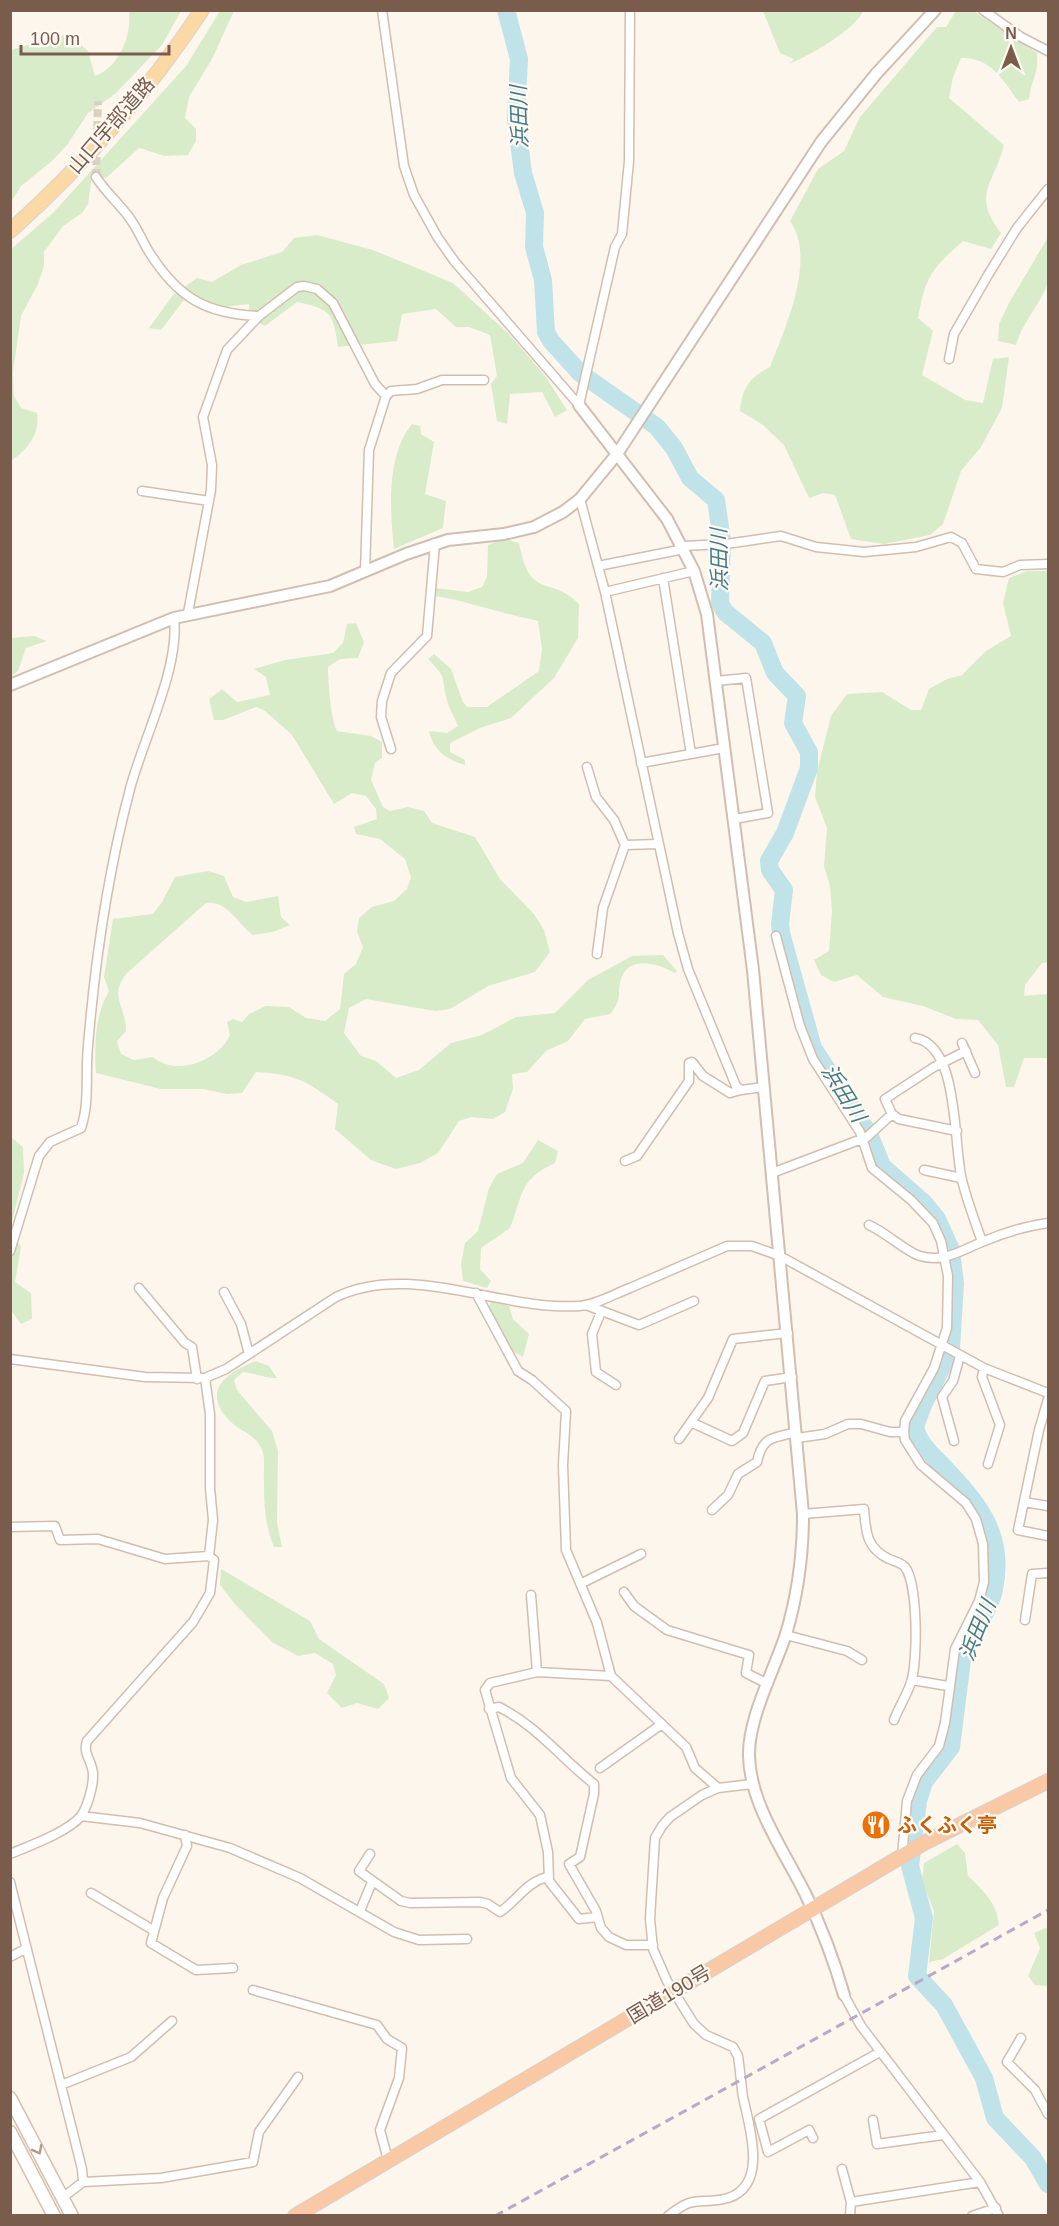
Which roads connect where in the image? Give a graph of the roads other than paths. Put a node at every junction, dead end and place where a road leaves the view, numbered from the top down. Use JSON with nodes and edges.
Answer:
{"nodes":[{"id":1,"x":202,"y":10,"type":"edge"},
{"id":2,"x":382,"y":10,"type":"edge"},
{"id":3,"x":630,"y":10,"type":"edge"},
{"id":4,"x":936,"y":10,"type":"edge"},
{"id":5,"x":983,"y":10,"type":"edge"},
{"id":6,"x":1048,"y":51,"type":"edge"},
{"id":7,"x":96,"y":177,"type":"tunnel mouth"},
{"id":8,"x":1048,"y":189,"type":"edge"},
{"id":9,"x":10,"y":231,"type":"edge"},
{"id":10,"x":259,"y":316,"type":"junction"},
{"id":11,"x":949,"y":359,"type":"dead end"},
{"id":12,"x":484,"y":380,"type":"dead end"},
{"id":13,"x":386,"y":396,"type":"junction"},
{"id":14,"x":579,"y":405,"type":"junction"},
{"id":15,"x":617,"y":454,"type":"junction"},
{"id":16,"x":142,"y":491,"type":"dead end"},
{"id":17,"x":580,"y":499,"type":"junction"},
{"id":18,"x":209,"y":501,"type":"junction"},
{"id":19,"x":435,"y":543,"type":"junction"},
{"id":20,"x":683,"y":547,"type":"junction"},
{"id":21,"x":1048,"y":564,"type":"edge"},
{"id":22,"x":598,"y":566,"type":"junction"},
{"id":23,"x":694,"y":571,"type":"junction"},
{"id":24,"x":364,"y":572,"type":"junction"},
{"id":25,"x":663,"y":578,"type":"junction"},
{"id":26,"x":604,"y":592,"type":"junction"},
{"id":27,"x":188,"y":613,"type":"junction"},
{"id":28,"x":174,"y":618,"type":"junction"},
{"id":29,"x":716,"y":681,"type":"junction"},
{"id":30,"x":10,"y":685,"type":"edge"},
{"id":31,"x":724,"y":748,"type":"junction"},
{"id":32,"x":391,"y":749,"type":"dead end"},
{"id":33,"x":691,"y":754,"type":"junction"},
{"id":34,"x":641,"y":763,"type":"junction"},
{"id":35,"x":587,"y":767,"type":"dead end"},
{"id":36,"x":734,"y":819,"type":"junction"},
{"id":37,"x":659,"y":844,"type":"junction"},
{"id":38,"x":625,"y":845,"type":"junction"},
{"id":39,"x":776,"y":936,"type":"dead end"},
{"id":40,"x":597,"y":954,"type":"dead end"},
{"id":41,"x":915,"y":1038,"type":"dead end"},
{"id":42,"x":942,"y":1063,"type":"junction"},
{"id":43,"x":975,"y":1073,"type":"dead end"},
{"id":44,"x":764,"y":1087,"type":"junction"},
{"id":45,"x":741,"y":1090,"type":"junction"},
{"id":46,"x":892,"y":1114,"type":"junction"},
{"id":47,"x":957,"y":1131,"type":"junction"},
{"id":48,"x":868,"y":1137,"type":"junction"},
{"id":49,"x":625,"y":1161,"type":"dead end"},
{"id":50,"x":924,"y":1170,"type":"dead end"},
{"id":51,"x":772,"y":1173,"type":"junction"},
{"id":52,"x":961,"y":1178,"type":"junction"},
{"id":53,"x":1048,"y":1223,"type":"edge"},
{"id":54,"x":869,"y":1225,"type":"dead end"},
{"id":55,"x":982,"y":1242,"type":"junction"},
{"id":56,"x":10,"y":1251,"type":"edge"},
{"id":57,"x":780,"y":1256,"type":"junction"},
{"id":58,"x":950,"y":1256,"type":"junction"},
{"id":59,"x":139,"y":1288,"type":"dead end"},
{"id":60,"x":224,"y":1292,"type":"dead end"},
{"id":61,"x":476,"y":1293,"type":"junction"},
{"id":62,"x":694,"y":1301,"type":"dead end"},
{"id":63,"x":585,"y":1305,"type":"junction"},
{"id":64,"x":601,"y":1312,"type":"junction"},
{"id":65,"x":788,"y":1333,"type":"junction"},
{"id":66,"x":942,"y":1346,"type":"junction"},
{"id":67,"x":249,"y":1354,"type":"junction"},
{"id":68,"x":958,"y":1355,"type":"junction"},
{"id":69,"x":10,"y":1359,"type":"edge"},
{"id":70,"x":984,"y":1368,"type":"junction"},
{"id":71,"x":792,"y":1377,"type":"junction"},
{"id":72,"x":201,"y":1379,"type":"junction"},
{"id":73,"x":616,"y":1386,"type":"dead end"},
{"id":74,"x":1048,"y":1393,"type":"edge"},
{"id":75,"x":1048,"y":1399,"type":"edge"},
{"id":76,"x":693,"y":1423,"type":"junction"},
{"id":77,"x":904,"y":1432,"type":"junction"},
{"id":78,"x":797,"y":1435,"type":"junction"},
{"id":79,"x":679,"y":1439,"type":"dead end"},
{"id":80,"x":954,"y":1441,"type":"dead end"},
{"id":81,"x":988,"y":1464,"type":"dead end"},
{"id":82,"x":1024,"y":1502,"type":"junction"},
{"id":83,"x":1048,"y":1506,"type":"edge"},
{"id":84,"x":712,"y":1510,"type":"dead end"},
{"id":85,"x":803,"y":1514,"type":"junction"},
{"id":86,"x":10,"y":1527,"type":"edge"},
{"id":87,"x":1048,"y":1536,"type":"edge"},
{"id":88,"x":641,"y":1554,"type":"dead end"},
{"id":89,"x":209,"y":1556,"type":"junction"},
{"id":90,"x":1048,"y":1574,"type":"edge"},
{"id":91,"x":582,"y":1583,"type":"junction"},
{"id":92,"x":624,"y":1592,"type":"dead end"},
{"id":93,"x":531,"y":1595,"type":"dead end"},
{"id":94,"x":1024,"y":1620,"type":"dead end"},
{"id":95,"x":786,"y":1635,"type":"junction"},
{"id":96,"x":862,"y":1660,"type":"dead end"},
{"id":97,"x":537,"y":1672,"type":"junction"},
{"id":98,"x":611,"y":1676,"type":"junction"},
{"id":99,"x":912,"y":1680,"type":"junction"},
{"id":100,"x":768,"y":1684,"type":"junction"},
{"id":101,"x":948,"y":1686,"type":"junction"},
{"id":102,"x":489,"y":1709,"type":"junction"},
{"id":103,"x":894,"y":1720,"type":"dead end"},
{"id":104,"x":662,"y":1724,"type":"junction"},
{"id":105,"x":600,"y":1768,"type":"dead end"},
{"id":106,"x":1048,"y":1781,"type":"edge"},
{"id":107,"x":752,"y":1784,"type":"junction"},
{"id":108,"x":718,"y":1788,"type":"junction"},
{"id":109,"x":81,"y":1816,"type":"junction"},
{"id":110,"x":185,"y":1835,"type":"junction"},
{"id":111,"x":10,"y":1854,"type":"edge"},
{"id":112,"x":370,"y":1854,"type":"dead end"},
{"id":113,"x":904,"y":1855,"type":"junction"},
{"id":114,"x":547,"y":1877,"type":"junction"},
{"id":115,"x":10,"y":1882,"type":"edge"},
{"id":116,"x":372,"y":1882,"type":"junction"},
{"id":117,"x":91,"y":1893,"type":"dead end"},
{"id":118,"x":812,"y":1908,"type":"junction"},
{"id":119,"x":360,"y":1911,"type":"junction"},
{"id":120,"x":597,"y":1917,"type":"junction"},
{"id":121,"x":153,"y":1930,"type":"junction"},
{"id":122,"x":467,"y":1939,"type":"dead end"},
{"id":123,"x":653,"y":1945,"type":"junction"},
{"id":124,"x":25,"y":1949,"type":"junction"},
{"id":125,"x":10,"y":1957,"type":"edge"},
{"id":126,"x":233,"y":1968,"type":"dead end"},
{"id":127,"x":253,"y":1990,"type":"dead end"},
{"id":128,"x":674,"y":1991,"type":"junction"},
{"id":129,"x":844,"y":1995,"type":"joint"},
{"id":130,"x":172,"y":2022,"type":"dead end"},
{"id":131,"x":1021,"y":2038,"type":"dead end"},
{"id":132,"x":880,"y":2052,"type":"junction"},
{"id":133,"x":298,"y":2077,"type":"dead end"},
{"id":134,"x":61,"y":2085,"type":"junction"},
{"id":135,"x":10,"y":2098,"type":"edge"},
{"id":136,"x":1048,"y":2113,"type":"edge"},
{"id":137,"x":873,"y":2120,"type":"dead end"},
{"id":138,"x":10,"y":2132,"type":"edge"},
{"id":139,"x":943,"y":2135,"type":"junction"},
{"id":140,"x":813,"y":2138,"type":"dead end"},
{"id":141,"x":388,"y":2160,"type":"junction"},
{"id":142,"x":842,"y":2169,"type":"dead end"},
{"id":143,"x":83,"y":2182,"type":"junction"},
{"id":144,"x":980,"y":2182,"type":"junction"},
{"id":145,"x":62,"y":2198,"type":"junction"},
{"id":146,"x":851,"y":2202,"type":"junction"},
{"id":147,"x":998,"y":2212,"type":"edge"},
{"id":148,"x":54,"y":2216,"type":"edge"},
{"id":149,"x":72,"y":2216,"type":"edge"},
{"id":150,"x":295,"y":2216,"type":"edge"},
{"id":151,"x":668,"y":2216,"type":"edge"},
{"id":152,"x":850,"y":2216,"type":"edge"},
{"id":153,"x":972,"y":2216,"type":"edge"}],
"edges":[{"from":1,"to":9,"type":"main road","name":"山口宇部道路"},
{"from":2,"to":14,"type":"street"},
{"from":3,"to":14,"type":"street"},
{"from":4,"to":15,"type":"street"},
{"from":5,"to":6,"type":"street"},
{"from":7,"to":10,"type":"street"},
{"from":8,"to":11,"type":"street"},
{"from":10,"to":13,"type":"street"},
{"from":10,"to":18,"type":"street"},
{"from":12,"to":13,"type":"street"},
{"from":13,"to":24,"type":"street"},
{"from":14,"to":15,"type":"street"},
{"from":15,"to":17,"type":"street"},
{"from":15,"to":20,"type":"street"},
{"from":16,"to":18,"type":"street"},
{"from":17,"to":19,"type":"street"},
{"from":17,"to":22,"type":"street"},
{"from":18,"to":27,"type":"street"},
{"from":19,"to":24,"type":"street"},
{"from":19,"to":32,"type":"street"},
{"from":20,"to":21,"type":"street"},
{"from":20,"to":22,"type":"street"},
{"from":20,"to":23,"type":"street"},
{"from":22,"to":26,"type":"street"},
{"from":23,"to":25,"type":"street"},
{"from":23,"to":29,"type":"street"},
{"from":24,"to":27,"type":"street"},
{"from":25,"to":26,"type":"street"},
{"from":25,"to":33,"type":"street"},
{"from":26,"to":34,"type":"street"},
{"from":27,"to":28,"type":"street"},
{"from":28,"to":30,"type":"street"},
{"from":28,"to":56,"type":"street"},
{"from":29,"to":31,"type":"street"},
{"from":29,"to":36,"type":"street"},
{"from":31,"to":33,"type":"street"},
{"from":31,"to":36,"type":"street"},
{"from":33,"to":34,"type":"street"},
{"from":34,"to":37,"type":"street"},
{"from":35,"to":38,"type":"street"},
{"from":36,"to":44,"type":"street"},
{"from":37,"to":38,"type":"street"},
{"from":37,"to":45,"type":"street"},
{"from":38,"to":40,"type":"street"},
{"from":39,"to":48,"type":"street"},
{"from":41,"to":42,"type":"street"},
{"from":42,"to":43,"type":"street"},
{"from":42,"to":46,"type":"street"},
{"from":42,"to":47,"type":"street"},
{"from":44,"to":45,"type":"street"},
{"from":44,"to":51,"type":"street"},
{"from":45,"to":49,"type":"street"},
{"from":46,"to":47,"type":"street"},
{"from":46,"to":48,"type":"street"},
{"from":47,"to":52,"type":"street"},
{"from":48,"to":51,"type":"street"},
{"from":48,"to":58,"type":"street"},
{"from":50,"to":52,"type":"street"},
{"from":51,"to":57,"type":"street"},
{"from":52,"to":55,"type":"street"},
{"from":53,"to":55,"type":"street"},
{"from":54,"to":58,"type":"street"},
{"from":55,"to":58,"type":"street"},
{"from":57,"to":63,"type":"street"},
{"from":57,"to":65,"type":"street"},
{"from":57,"to":66,"type":"street"},
{"from":58,"to":66,"type":"street"},
{"from":59,"to":72,"type":"street"},
{"from":60,"to":67,"type":"street"},
{"from":61,"to":63,"type":"street"},
{"from":61,"to":67,"type":"street"},
{"from":61,"to":91,"type":"street"},
{"from":62,"to":64,"type":"street"},
{"from":63,"to":64,"type":"street"},
{"from":64,"to":73,"type":"street"},
{"from":65,"to":71,"type":"street"},
{"from":65,"to":76,"type":"street"},
{"from":66,"to":68,"type":"street"},
{"from":66,"to":77,"type":"street"},
{"from":67,"to":72,"type":"street"},
{"from":68,"to":70,"type":"street"},
{"from":68,"to":80,"type":"street"},
{"from":69,"to":72,"type":"street"},
{"from":70,"to":74,"type":"street"},
{"from":70,"to":81,"type":"street"},
{"from":71,"to":76,"type":"street"},
{"from":71,"to":78,"type":"street"},
{"from":72,"to":89,"type":"street"},
{"from":75,"to":82,"type":"street"},
{"from":76,"to":79,"type":"street"},
{"from":77,"to":78,"type":"street"},
{"from":77,"to":101,"type":"street"},
{"from":78,"to":84,"type":"street"},
{"from":78,"to":85,"type":"street"},
{"from":82,"to":83,"type":"street"},
{"from":82,"to":87,"type":"street"},
{"from":85,"to":95,"type":"street"},
{"from":85,"to":99,"type":"street"},
{"from":86,"to":89,"type":"street"},
{"from":88,"to":91,"type":"street"},
{"from":89,"to":109,"type":"street"},
{"from":90,"to":94,"type":"street"},
{"from":91,"to":98,"type":"street"},
{"from":92,"to":100,"type":"street"},
{"from":93,"to":97,"type":"street"},
{"from":95,"to":96,"type":"street"},
{"from":95,"to":100,"type":"street"},
{"from":97,"to":98,"type":"street"},
{"from":97,"to":102,"type":"street"},
{"from":98,"to":104,"type":"street"},
{"from":99,"to":101,"type":"street"},
{"from":99,"to":103,"type":"street"},
{"from":100,"to":107,"type":"street"},
{"from":101,"to":113,"type":"street"},
{"from":102,"to":114,"type":"street"},
{"from":102,"to":120,"type":"street"},
{"from":104,"to":105,"type":"street"},
{"from":104,"to":108,"type":"street"},
{"from":106,"to":113,"type":"highway","name":"国道190号"},
{"from":107,"to":108,"type":"street"},
{"from":107,"to":118,"type":"street"},
{"from":108,"to":123,"type":"street"},
{"from":109,"to":110,"type":"street"},
{"from":109,"to":111,"type":"street"},
{"from":110,"to":119,"type":"street"},
{"from":110,"to":121,"type":"street"},
{"from":112,"to":116,"type":"street"},
{"from":113,"to":118,"type":"highway","name":"国道190号"},
{"from":114,"to":116,"type":"street"},
{"from":114,"to":120,"type":"street"},
{"from":115,"to":124,"type":"street"},
{"from":116,"to":119,"type":"street"},
{"from":117,"to":121,"type":"street"},
{"from":118,"to":128,"type":"highway","name":"国道190号"},
{"from":118,"to":129,"type":"street"},
{"from":119,"to":122,"type":"street"},
{"from":120,"to":123,"type":"street"},
{"from":121,"to":126,"type":"street"},
{"from":123,"to":128,"type":"street"},
{"from":124,"to":125,"type":"street"},
{"from":124,"to":134,"type":"street"},
{"from":127,"to":141,"type":"street"},
{"from":128,"to":141,"type":"highway","name":"国道190号"},
{"from":128,"to":151,"type":"street"},
{"from":129,"to":132,"type":"street"},
{"from":130,"to":134,"type":"street"},
{"from":131,"to":136,"type":"street"},
{"from":132,"to":139,"type":"street"},
{"from":132,"to":140,"type":"street"},
{"from":133,"to":143,"type":"street"},
{"from":134,"to":143,"type":"street"},
{"from":135,"to":145,"type":"main road","one_way":true},
{"from":137,"to":139,"type":"street"},
{"from":138,"to":148,"type":"main road"},
{"from":139,"to":144,"type":"street"},
{"from":141,"to":150,"type":"highway","name":"国道190号"},
{"from":142,"to":146,"type":"street"},
{"from":143,"to":145,"type":"street"},
{"from":144,"to":146,"type":"street"},
{"from":144,"to":147,"type":"street"},
{"from":145,"to":149,"type":"main road"},
{"from":146,"to":152,"type":"street"},
{"from":147,"to":153,"type":"street"}]}
